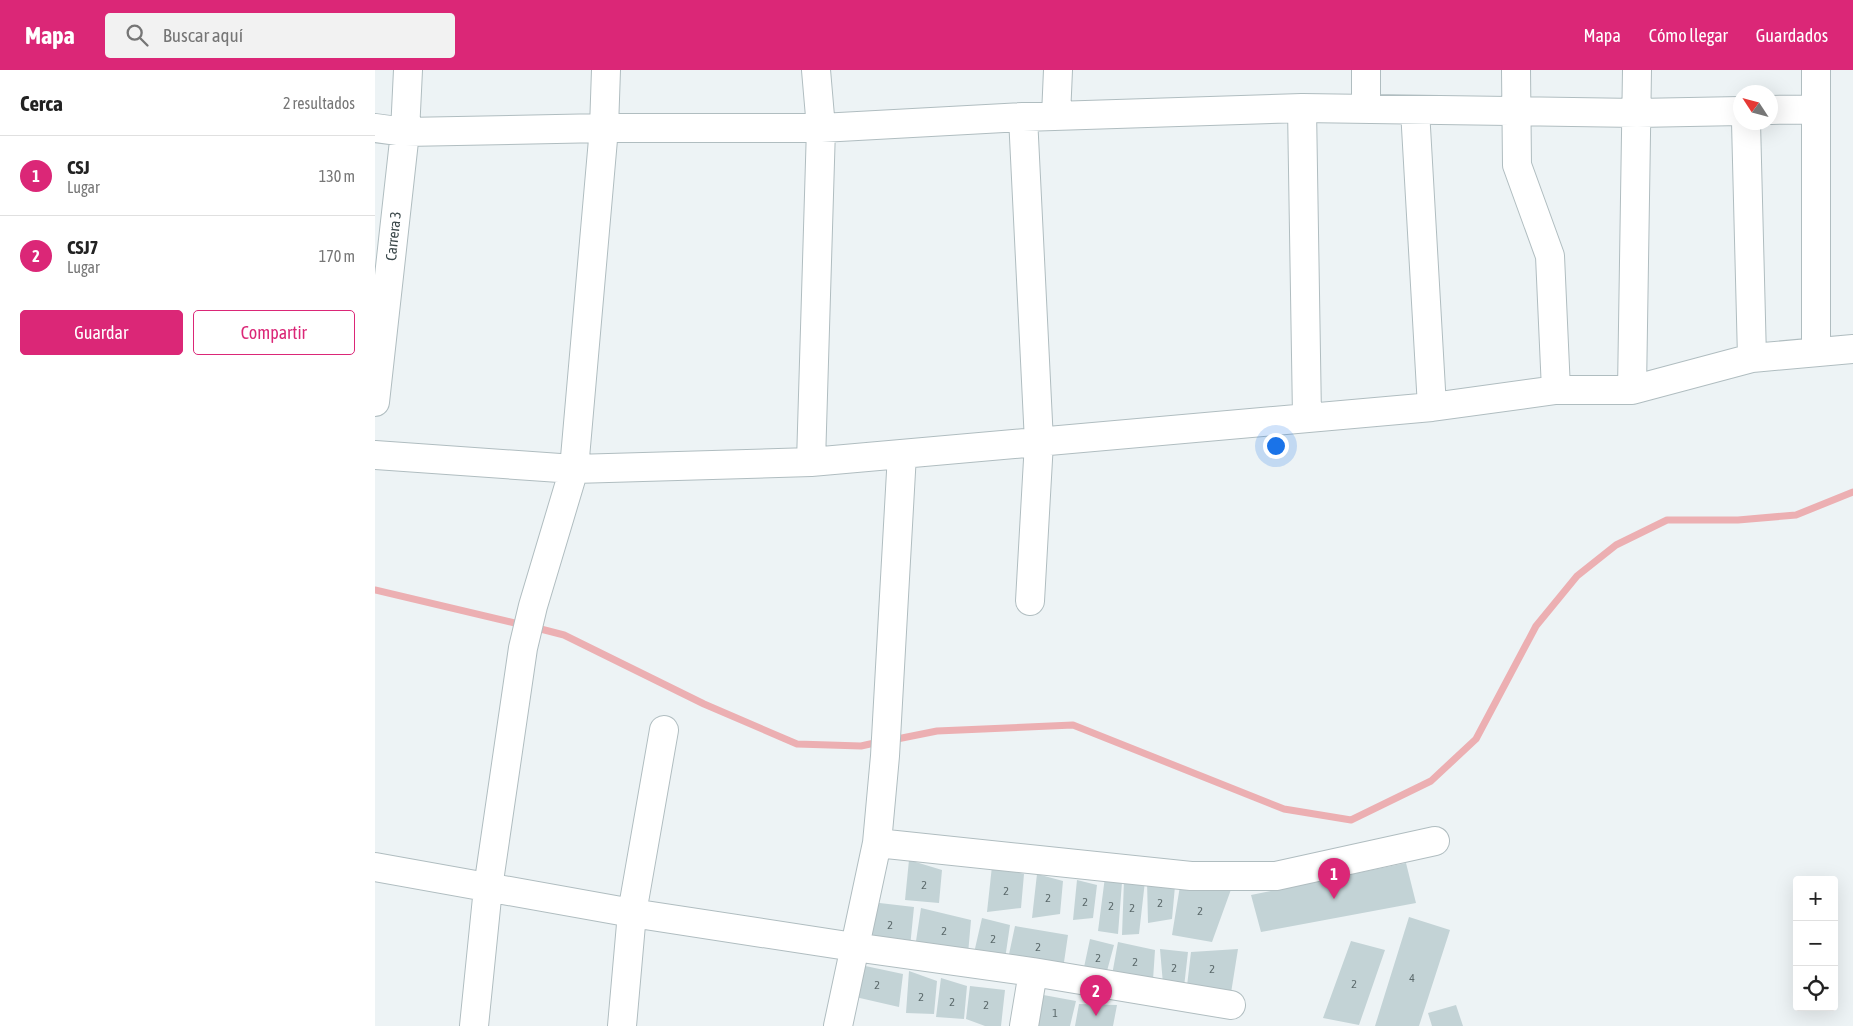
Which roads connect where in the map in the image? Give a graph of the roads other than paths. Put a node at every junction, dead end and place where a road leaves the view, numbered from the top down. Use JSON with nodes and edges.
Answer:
{"nodes":[{"id":1,"x":408,"y":70,"type":"edge"},
{"id":2,"x":606,"y":70,"type":"edge"},
{"id":3,"x":817,"y":70,"type":"edge"},
{"id":4,"x":1058,"y":70,"type":"edge"},
{"id":5,"x":1366,"y":70,"type":"edge"},
{"id":6,"x":1516,"y":70,"type":"edge"},
{"id":7,"x":1637,"y":70,"type":"edge"},
{"id":8,"x":1816,"y":70,"type":"edge"},
{"id":9,"x":1302,"y":108,"type":"junction"},
{"id":10,"x":1366,"y":108,"type":"junction"},
{"id":11,"x":1815,"y":109,"type":"junction"},
{"id":12,"x":1415,"y":110,"type":"junction"},
{"id":13,"x":1778,"y":110,"type":"edge"},
{"id":14,"x":1515,"y":111,"type":"junction"},
{"id":15,"x":1733,"y":111,"type":"edge"},
{"id":16,"x":1637,"y":113,"type":"junction"},
{"id":17,"x":1055,"y":116,"type":"junction"},
{"id":18,"x":1023,"y":117,"type":"junction"},
{"id":19,"x":375,"y":128,"type":"edge"},
{"id":20,"x":604,"y":128,"type":"junction"},
{"id":21,"x":821,"y":128,"type":"junction"},
{"id":22,"x":1746,"y":130,"type":"edge"},
{"id":23,"x":405,"y":132,"type":"junction"},
{"id":24,"x":1853,"y":349,"type":"edge"},
{"id":25,"x":1816,"y":352,"type":"junction"},
{"id":26,"x":1753,"y":358,"type":"junction"},
{"id":27,"x":1556,"y":390,"type":"junction"},
{"id":28,"x":1632,"y":390,"type":"junction"},
{"id":29,"x":375,"y":402,"type":"edge"},
{"id":30,"x":1432,"y":407,"type":"junction"},
{"id":31,"x":1307,"y":417,"type":"junction"},
{"id":32,"x":1039,"y":442,"type":"junction"},
{"id":33,"x":375,"y":454,"type":"edge"},
{"id":34,"x":902,"y":454,"type":"junction"},
{"id":35,"x":811,"y":462,"type":"junction"},
{"id":36,"x":574,"y":469,"type":"junction"},
{"id":37,"x":1029,"y":601,"type":"dead end"},
{"id":38,"x":664,"y":730,"type":"dead end"},
{"id":39,"x":1435,"y":842,"type":"dead end"},
{"id":40,"x":877,"y":843,"type":"junction"},
{"id":41,"x":375,"y":867,"type":"edge"},
{"id":42,"x":488,"y":888,"type":"junction"},
{"id":43,"x":632,"y":913,"type":"junction"},
{"id":44,"x":854,"y":947,"type":"junction"},
{"id":45,"x":1033,"y":972,"type":"junction"},
{"id":46,"x":1231,"y":1005,"type":"dead end"},
{"id":47,"x":474,"y":1026,"type":"edge"},
{"id":48,"x":621,"y":1026,"type":"edge"},
{"id":49,"x":838,"y":1026,"type":"edge"},
{"id":50,"x":1024,"y":1026,"type":"edge"}],
"edges":[{"from":1,"to":23,"type":"street","name":"Carrera 3"},
{"from":2,"to":20,"type":"street"},
{"from":3,"to":21,"type":"street"},
{"from":4,"to":17,"type":"street"},
{"from":5,"to":10,"type":"street"},
{"from":6,"to":14,"type":"street"},
{"from":7,"to":16,"type":"street"},
{"from":8,"to":11,"type":"street"},
{"from":9,"to":10,"type":"street"},
{"from":9,"to":17,"type":"street"},
{"from":9,"to":31,"type":"street"},
{"from":10,"to":12,"type":"street"},
{"from":11,"to":13,"type":"street"},
{"from":11,"to":25,"type":"street"},
{"from":12,"to":14,"type":"street"},
{"from":12,"to":30,"type":"street"},
{"from":14,"to":16,"type":"street"},
{"from":14,"to":27,"type":"street"},
{"from":15,"to":16,"type":"street"},
{"from":16,"to":28,"type":"street"},
{"from":17,"to":18,"type":"street"},
{"from":18,"to":21,"type":"street"},
{"from":18,"to":32,"type":"street"},
{"from":19,"to":23,"type":"street"},
{"from":20,"to":21,"type":"street"},
{"from":20,"to":23,"type":"street"},
{"from":20,"to":36,"type":"street"},
{"from":21,"to":35,"type":"street"},
{"from":22,"to":26,"type":"street"},
{"from":23,"to":29,"type":"street","name":"Carrera 3"},
{"from":24,"to":25,"type":"street"},
{"from":25,"to":26,"type":"street"},
{"from":26,"to":28,"type":"street"},
{"from":27,"to":28,"type":"street"},
{"from":27,"to":30,"type":"street"},
{"from":30,"to":31,"type":"street"},
{"from":31,"to":32,"type":"street"},
{"from":32,"to":34,"type":"street"},
{"from":32,"to":37,"type":"street"},
{"from":33,"to":36,"type":"street"},
{"from":34,"to":35,"type":"street"},
{"from":34,"to":40,"type":"street"},
{"from":35,"to":36,"type":"street"},
{"from":36,"to":42,"type":"street"},
{"from":38,"to":43,"type":"street"},
{"from":39,"to":40,"type":"street"},
{"from":40,"to":44,"type":"street"},
{"from":41,"to":42,"type":"street"},
{"from":42,"to":43,"type":"street"},
{"from":42,"to":47,"type":"street"},
{"from":43,"to":44,"type":"street"},
{"from":43,"to":48,"type":"street"},
{"from":44,"to":45,"type":"street"},
{"from":44,"to":49,"type":"street"},
{"from":45,"to":46,"type":"street"},
{"from":45,"to":50,"type":"street"}]}
